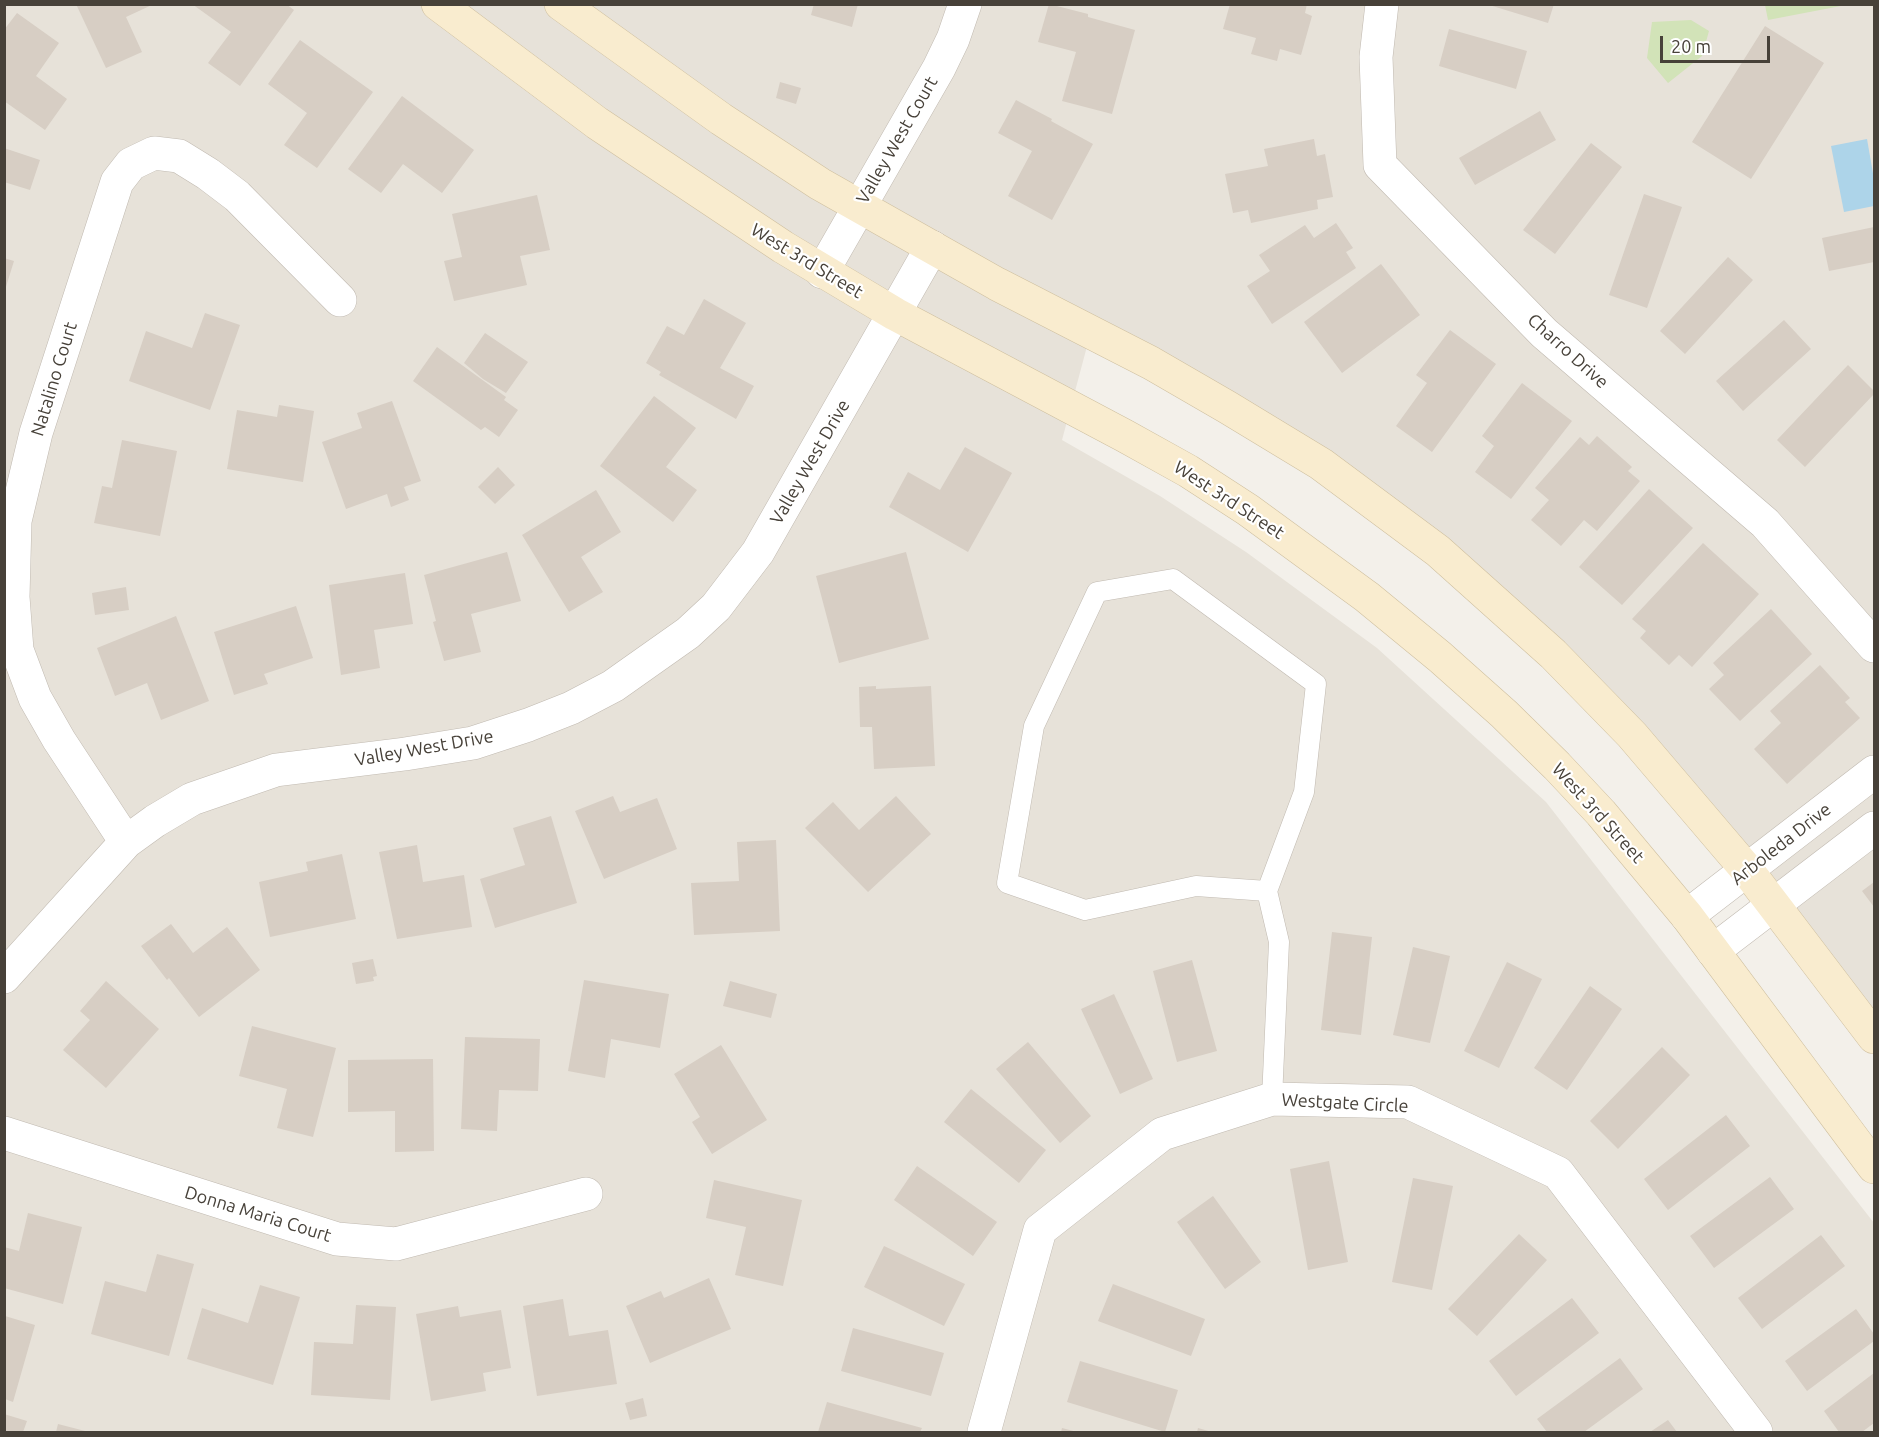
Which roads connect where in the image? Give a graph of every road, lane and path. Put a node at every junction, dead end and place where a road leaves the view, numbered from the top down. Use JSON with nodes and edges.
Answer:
{"nodes":[{"id":1,"x":438,"y":4,"type":"edge"},
{"id":2,"x":561,"y":4,"type":"edge"},
{"id":3,"x":966,"y":4,"type":"edge"},
{"id":4,"x":1382,"y":4,"type":"edge"},
{"id":5,"x":858,"y":206,"type":"junction"},
{"id":6,"x":932,"y":247,"type":"junction"},
{"id":7,"x":822,"y":272,"type":"junction"},
{"id":8,"x":340,"y":300,"type":"dead end"},
{"id":9,"x":895,"y":314,"type":"junction"},
{"id":10,"x":1875,"y":645,"type":"edge"},
{"id":11,"x":1875,"y":772,"type":"edge"},
{"id":12,"x":1875,"y":828,"type":"edge"},
{"id":13,"x":126,"y":842,"type":"junction"},
{"id":14,"x":1747,"y":870,"type":"junction"},
{"id":15,"x":1268,"y":891,"type":"junction"},
{"id":16,"x":1775,"y":904,"type":"junction"},
{"id":17,"x":1687,"y":916,"type":"junction"},
{"id":18,"x":1713,"y":951,"type":"junction"},
{"id":19,"x":4,"y":977,"type":"edge"},
{"id":20,"x":1875,"y":1037,"type":"edge"},
{"id":21,"x":1272,"y":1100,"type":"junction"},
{"id":22,"x":4,"y":1133,"type":"edge"},
{"id":23,"x":1875,"y":1167,"type":"edge"},
{"id":24,"x":586,"y":1194,"type":"dead end"},
{"id":25,"x":984,"y":1432,"type":"edge"},
{"id":26,"x":1756,"y":1432,"type":"edge"}],
"edges":[{"from":1,"to":7,"type":"main road","name":"West 3rd Street"},
{"from":2,"to":5,"type":"main road"},
{"from":3,"to":5,"type":"street","name":"Valley West Court"},
{"from":4,"to":10,"type":"street","name":"Charro Drive"},
{"from":5,"to":6,"type":"main road"},
{"from":5,"to":7,"type":"street","name":"Valley West Court"},
{"from":6,"to":9,"type":"street","name":"Valley West Drive"},
{"from":6,"to":14,"type":"main road"},
{"from":7,"to":9,"type":"main road","name":"West 3rd Street"},
{"from":8,"to":13,"type":"street","name":"Natalino Court"},
{"from":9,"to":13,"type":"street","name":"Valley West Drive"},
{"from":9,"to":17,"type":"main road","name":"West 3rd Street"},
{"from":11,"to":14,"type":"street","name":"Arboleda Drive"},
{"from":12,"to":16,"type":"street"},
{"from":13,"to":19,"type":"street","name":"Valley West Drive"},
{"from":14,"to":16,"type":"main road"},
{"from":14,"to":17,"type":"street","name":"Arboleda Drive"},
{"from":15,"to":15,"type":"lane"},
{"from":15,"to":21,"type":"lane"},
{"from":16,"to":18,"type":"street"},
{"from":16,"to":20,"type":"main road"},
{"from":17,"to":18,"type":"main road","name":"West 3rd Street"},
{"from":18,"to":23,"type":"main road","name":"West 3rd Street"},
{"from":21,"to":25,"type":"street","name":"Westgate Circle"},
{"from":21,"to":26,"type":"street","name":"Westgate Circle"},
{"from":22,"to":24,"type":"street","name":"Donna Maria Court"}]}
